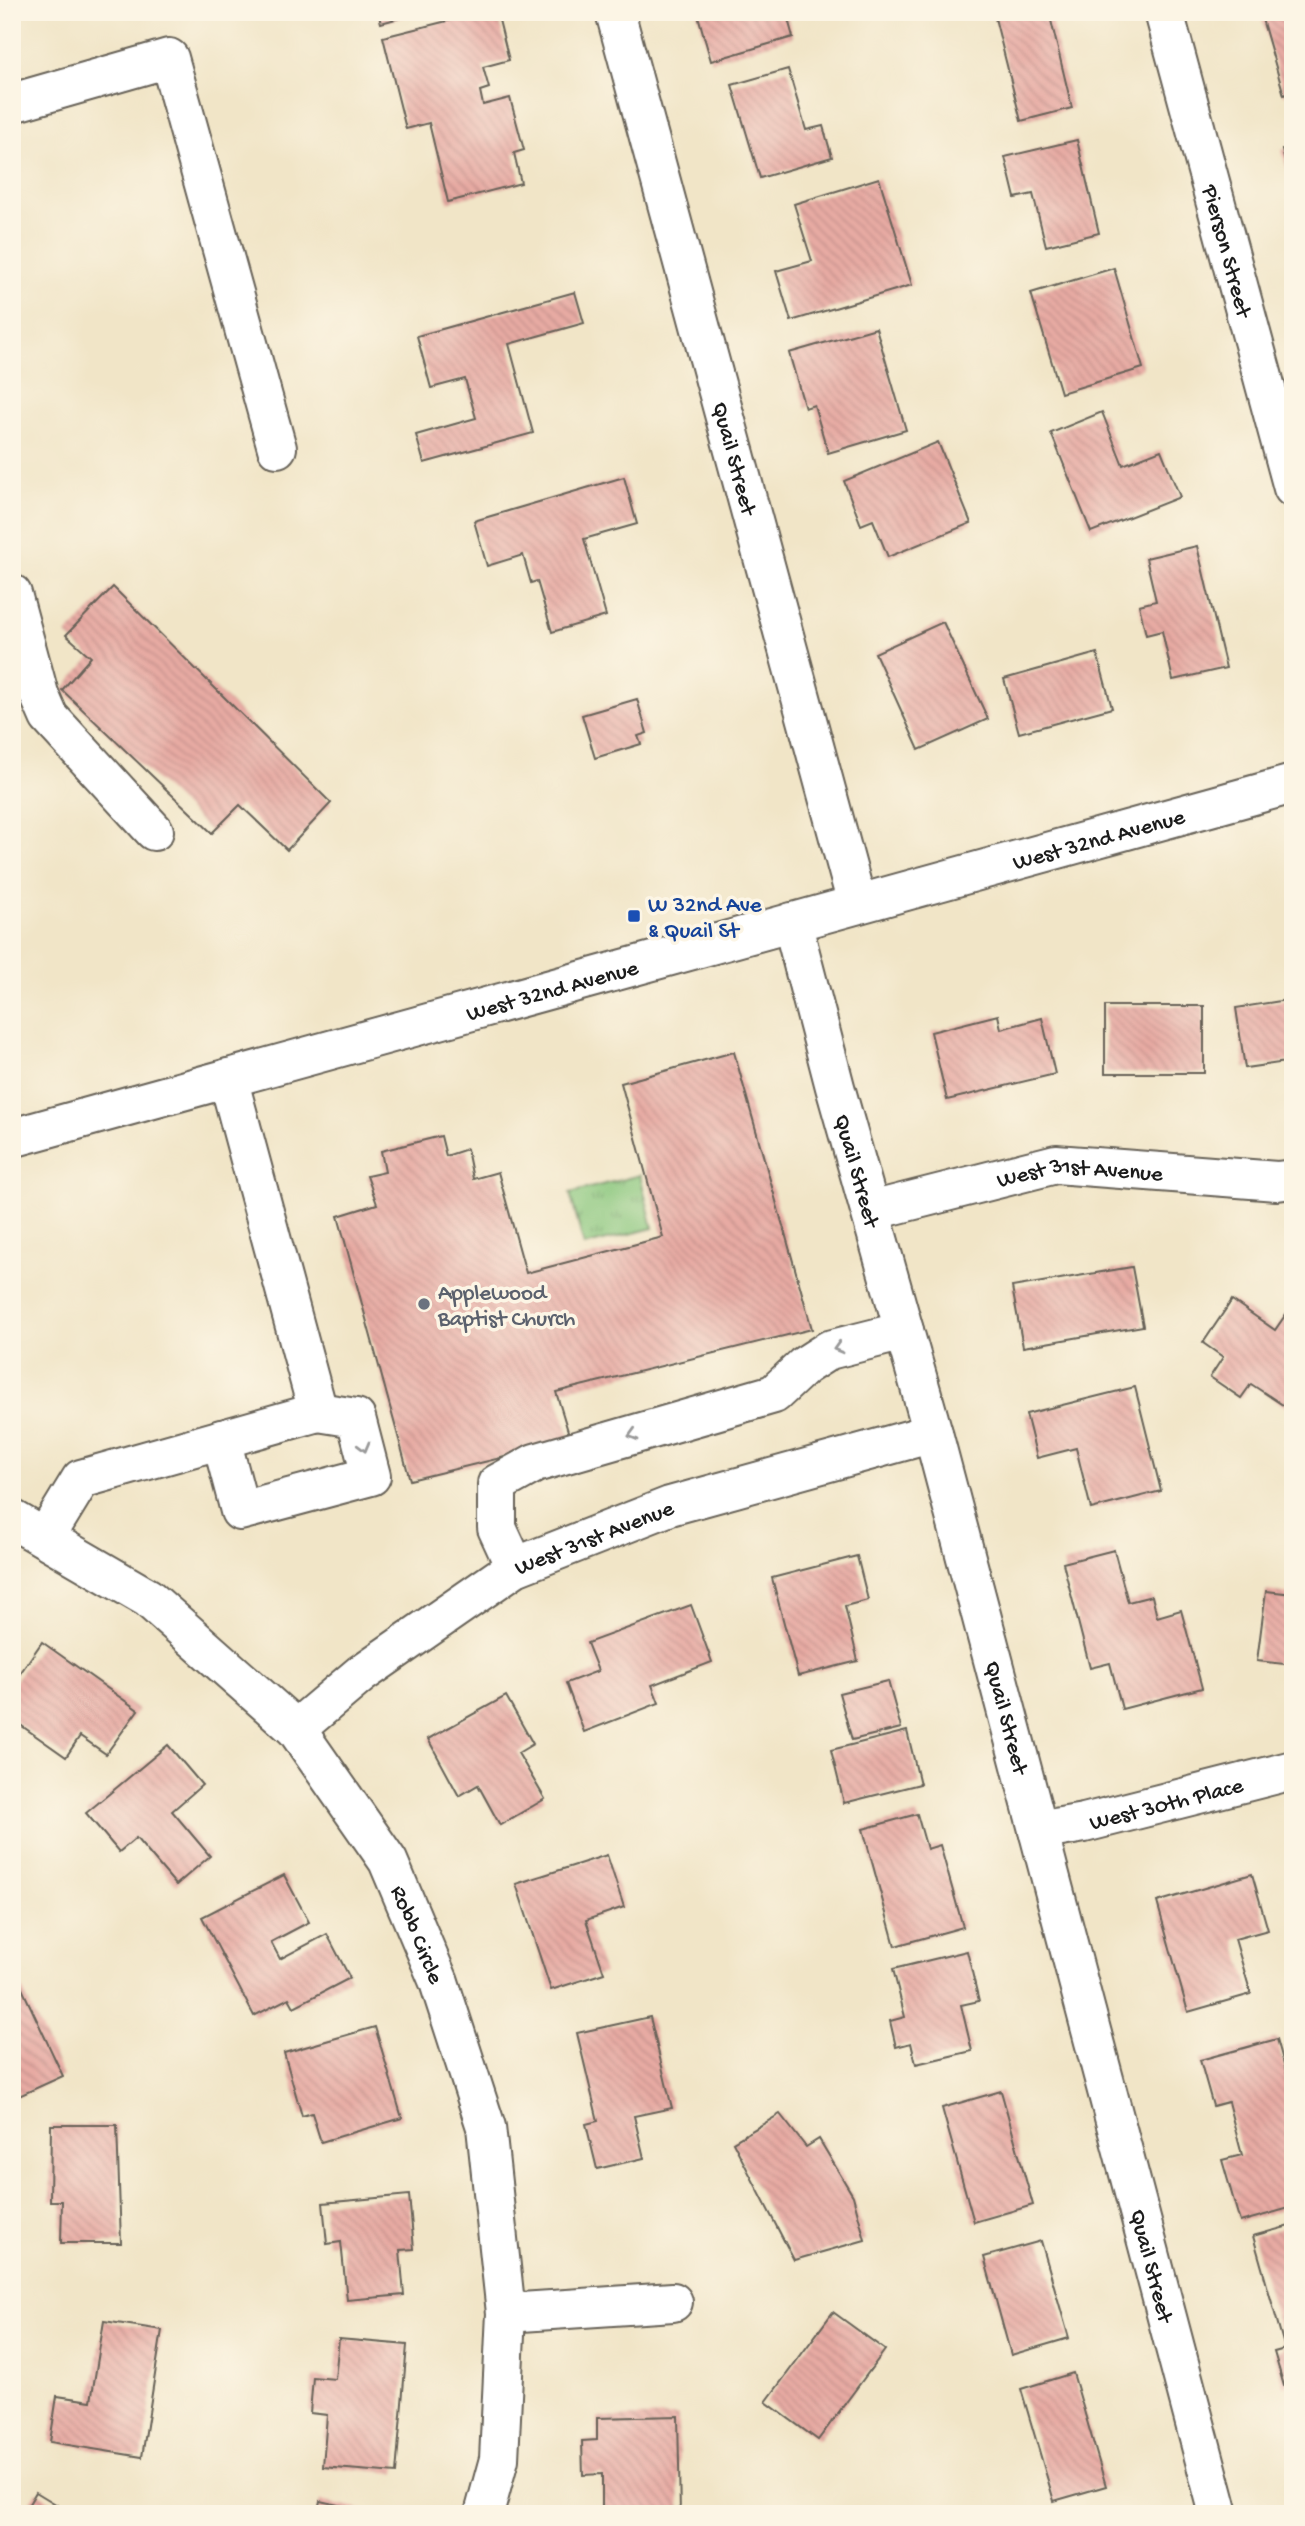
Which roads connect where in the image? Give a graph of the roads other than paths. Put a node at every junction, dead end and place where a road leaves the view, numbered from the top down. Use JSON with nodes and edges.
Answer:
{"nodes":[{"id":1,"x":615,"y":12,"type":"edge"},
{"id":2,"x":1164,"y":12,"type":"edge"},
{"id":3,"x":12,"y":103,"type":"edge"},
{"id":4,"x":277,"y":447,"type":"dead end"},
{"id":5,"x":1293,"y":488,"type":"edge"},
{"id":6,"x":12,"y":594,"type":"edge"},
{"id":7,"x":1293,"y":784,"type":"edge"},
{"id":8,"x":154,"y":831,"type":"dead end"},
{"id":9,"x":857,"y":904,"type":"junction"},
{"id":10,"x":792,"y":922,"type":"junction"},
{"id":11,"x":228,"y":1078,"type":"junction"},
{"id":12,"x":12,"y":1138,"type":"edge"},
{"id":13,"x":1293,"y":1179,"type":"edge"},
{"id":14,"x":871,"y":1211,"type":"junction"},
{"id":15,"x":904,"y":1331,"type":"junction"},
{"id":16,"x":318,"y":1412,"type":"junction"},
{"id":17,"x":933,"y":1433,"type":"junction"},
{"id":18,"x":221,"y":1439,"type":"junction"},
{"id":19,"x":12,"y":1519,"type":"edge"},
{"id":20,"x":45,"y":1538,"type":"junction"},
{"id":21,"x":515,"y":1567,"type":"junction"},
{"id":22,"x":296,"y":1729,"type":"junction"},
{"id":23,"x":1293,"y":1770,"type":"edge"},
{"id":24,"x":1038,"y":1831,"type":"junction"},
{"id":25,"x":673,"y":2302,"type":"dead end"},
{"id":26,"x":506,"y":2314,"type":"junction"},
{"id":27,"x":484,"y":2514,"type":"edge"},
{"id":28,"x":1219,"y":2514,"type":"edge"}],
"edges":[{"from":1,"to":9,"type":"street","name":"Quail Street"},
{"from":2,"to":5,"type":"street","name":"Pierson Street"},
{"from":3,"to":4,"type":"street"},
{"from":6,"to":8,"type":"street"},
{"from":7,"to":9,"type":"street","name":"West 32nd Avenue"},
{"from":9,"to":10,"type":"street","name":"West 32nd Avenue"},
{"from":10,"to":11,"type":"street","name":"West 32nd Avenue"},
{"from":10,"to":14,"type":"street","name":"Quail Street"},
{"from":11,"to":12,"type":"street","name":"West 32nd Avenue"},
{"from":11,"to":16,"type":"street"},
{"from":13,"to":14,"type":"street","name":"West 31st Avenue"},
{"from":14,"to":15,"type":"street","name":"Quail Street"},
{"from":15,"to":17,"type":"street","name":"Quail Street"},
{"from":15,"to":21,"type":"street","one_way":true},
{"from":16,"to":18,"type":"street"},
{"from":16,"to":18,"type":"street","one_way":true},
{"from":17,"to":21,"type":"street","name":"West 31st Avenue"},
{"from":17,"to":24,"type":"street","name":"Quail Street"},
{"from":18,"to":20,"type":"street"},
{"from":19,"to":20,"type":"street","name":"Robb Circle"},
{"from":20,"to":22,"type":"street","name":"Robb Circle"},
{"from":21,"to":22,"type":"street","name":"West 31st Avenue"},
{"from":22,"to":26,"type":"street","name":"Robb Circle"},
{"from":23,"to":24,"type":"street","name":"West 30th Place"},
{"from":24,"to":28,"type":"street","name":"Quail Street"},
{"from":25,"to":26,"type":"street"},
{"from":26,"to":27,"type":"street","name":"Robb Circle"}]}
